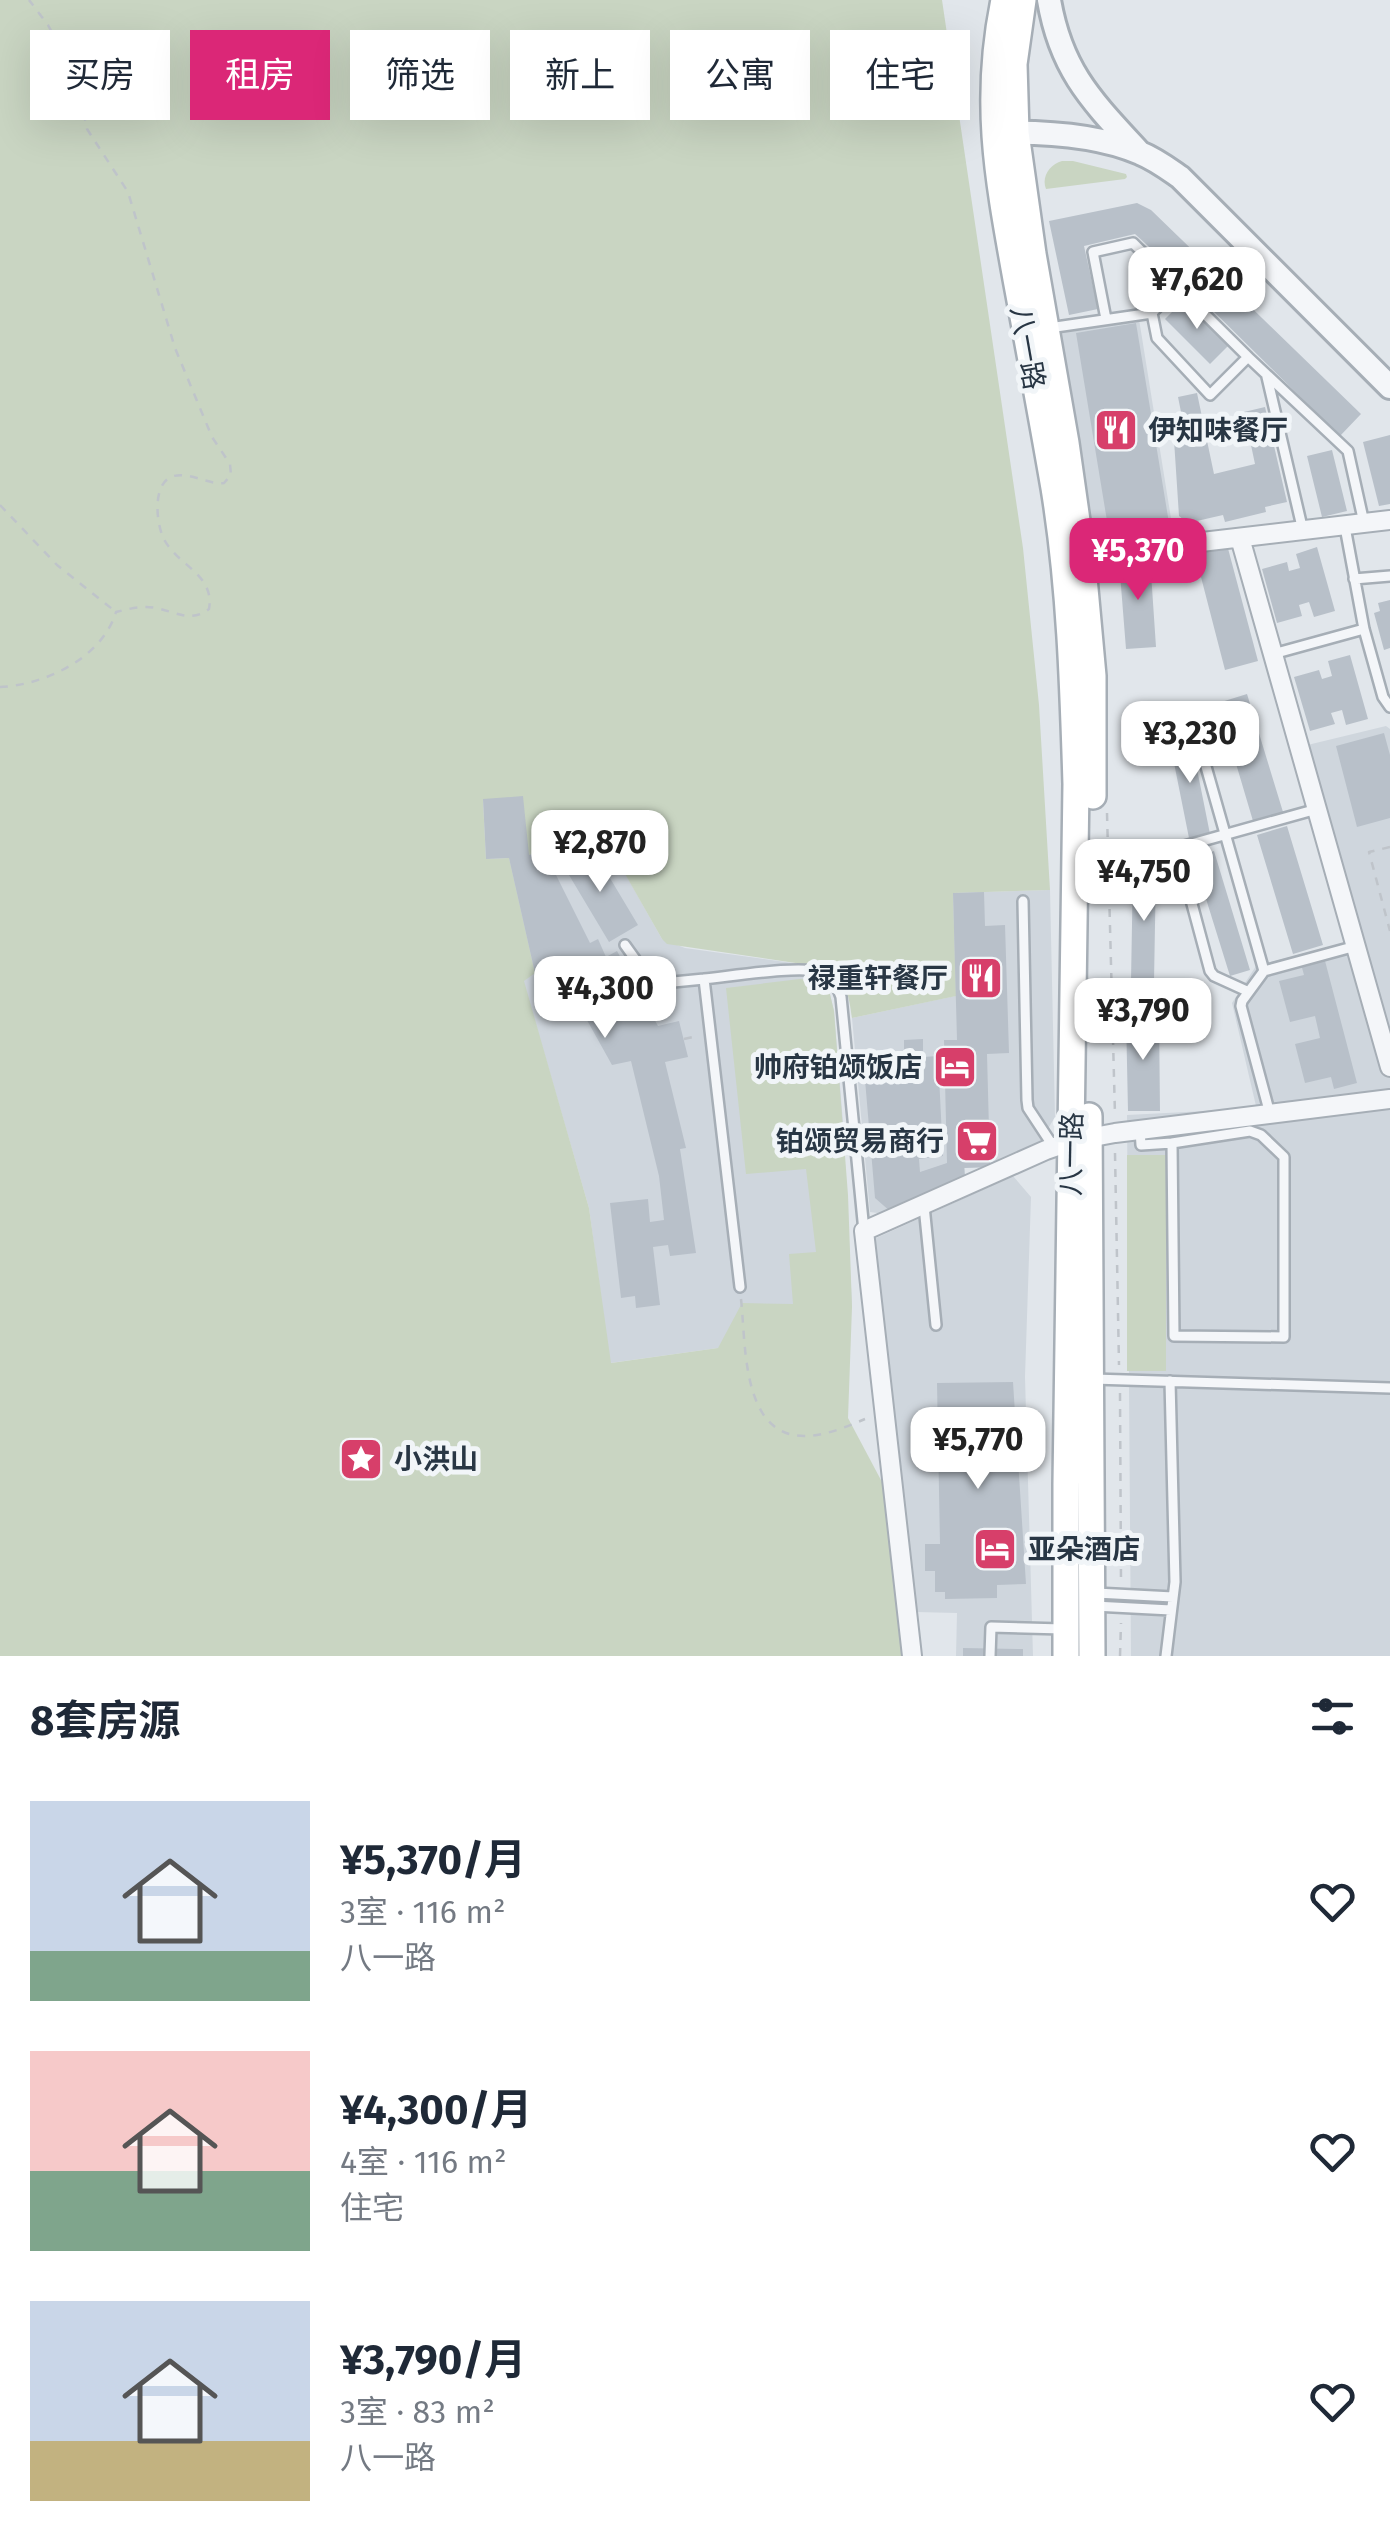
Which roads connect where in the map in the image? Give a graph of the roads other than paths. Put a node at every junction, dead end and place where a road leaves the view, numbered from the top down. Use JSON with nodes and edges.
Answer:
{"nodes":[{"id":1,"x":1004,"y":0,"type":"edge"},
{"id":2,"x":1022,"y":0,"type":"edge"},
{"id":3,"x":1049,"y":0,"type":"edge"},
{"id":4,"x":1004,"y":133,"type":"junction"},
{"id":5,"x":1138,"y":152,"type":"junction"},
{"id":6,"x":1177,"y":287,"type":"junction"},
{"id":7,"x":1152,"y":312,"type":"junction"},
{"id":8,"x":1106,"y":319,"type":"junction"},
{"id":9,"x":1046,"y":328,"type":"junction"},
{"id":10,"x":1248,"y":358,"type":"junction"},
{"id":11,"x":1266,"y":375,"type":"junction"},
{"id":12,"x":1390,"y":387,"type":"edge"},
{"id":13,"x":1390,"y":520,"type":"edge"},
{"id":14,"x":1365,"y":524,"type":"junction"},
{"id":15,"x":1345,"y":526,"type":"junction"},
{"id":16,"x":1303,"y":531,"type":"junction"},
{"id":17,"x":1240,"y":538,"type":"junction"},
{"id":18,"x":1082,"y":556,"type":"junction"},
{"id":19,"x":1390,"y":576,"type":"edge"},
{"id":20,"x":1354,"y":580,"type":"junction"},
{"id":21,"x":1364,"y":629,"type":"junction"},
{"id":22,"x":1273,"y":654,"type":"junction"},
{"id":23,"x":1390,"y":708,"type":"edge"},
{"id":24,"x":1202,"y":756,"type":"dead end"},
{"id":25,"x":1317,"y":809,"type":"junction"},
{"id":26,"x":1225,"y":835,"type":"junction"},
{"id":27,"x":1023,"y":901,"type":"dead end"},
{"id":28,"x":625,"y":945,"type":"dead end"},
{"id":29,"x":1356,"y":946,"type":"junction"},
{"id":30,"x":1264,"y":971,"type":"junction"},
{"id":31,"x":704,"y":979,"type":"junction"},
{"id":32,"x":1248,"y":991,"type":"junction"},
{"id":33,"x":1390,"y":1067,"type":"edge"},
{"id":34,"x":1390,"y":1099,"type":"edge"},
{"id":35,"x":1270,"y":1114,"type":"junction"},
{"id":36,"x":1140,"y":1130,"type":"junction"},
{"id":37,"x":1072,"y":1142,"type":"junction"},
{"id":38,"x":1172,"y":1142,"type":"junction"},
{"id":39,"x":924,"y":1206,"type":"junction"},
{"id":40,"x":864,"y":1231,"type":"junction"},
{"id":41,"x":740,"y":1287,"type":"road end"},
{"id":42,"x":936,"y":1324,"type":"dead end"},
{"id":43,"x":1089,"y":1379,"type":"junction"},
{"id":44,"x":1170,"y":1381,"type":"junction"},
{"id":45,"x":1390,"y":1388,"type":"edge"},
{"id":46,"x":1173,"y":1598,"type":"junction"},
{"id":47,"x":1092,"y":1599,"type":"junction"},
{"id":48,"x":1171,"y":1610,"type":"junction"},
{"id":49,"x":1066,"y":1630,"type":"junction"},
{"id":50,"x":912,"y":1656,"type":"edge"},
{"id":51,"x":990,"y":1656,"type":"edge"},
{"id":52,"x":1066,"y":1656,"type":"edge"},
{"id":53,"x":1092,"y":1656,"type":"edge"},
{"id":54,"x":1166,"y":1656,"type":"edge"}],
"edges":[{"from":1,"to":4,"type":"main road","name":"八一路"},
{"from":2,"to":4,"type":"main road"},
{"from":3,"to":5,"type":"street"},
{"from":4,"to":5,"type":"street"},
{"from":4,"to":9,"type":"main road","name":"八一路"},
{"from":4,"to":37,"type":"main road","name":"八一路"},
{"from":5,"to":12,"type":"street"},
{"from":6,"to":7,"type":"lane"},
{"from":6,"to":8,"type":"lane"},
{"from":6,"to":10,"type":"lane"},
{"from":7,"to":8,"type":"lane"},
{"from":7,"to":10,"type":"lane"},
{"from":8,"to":9,"type":"lane"},
{"from":9,"to":18,"type":"main road","name":"八一路"},
{"from":10,"to":11,"type":"lane"},
{"from":11,"to":14,"type":"lane"},
{"from":11,"to":16,"type":"lane"},
{"from":13,"to":14,"type":"street"},
{"from":14,"to":15,"type":"street"},
{"from":15,"to":16,"type":"street"},
{"from":15,"to":20,"type":"lane"},
{"from":16,"to":17,"type":"street"},
{"from":17,"to":18,"type":"street"},
{"from":17,"to":22,"type":"street"},
{"from":18,"to":37,"type":"main road","name":"八一路"},
{"from":19,"to":20,"type":"lane"},
{"from":20,"to":21,"type":"lane"},
{"from":21,"to":22,"type":"lane"},
{"from":21,"to":23,"type":"lane"},
{"from":22,"to":25,"type":"street"},
{"from":24,"to":26,"type":"lane"},
{"from":25,"to":26,"type":"lane"},
{"from":25,"to":29,"type":"street"},
{"from":26,"to":30,"type":"lane"},
{"from":26,"to":32,"type":"lane"},
{"from":27,"to":37,"type":"lane"},
{"from":28,"to":31,"type":"lane"},
{"from":29,"to":30,"type":"lane"},
{"from":29,"to":33,"type":"street"},
{"from":30,"to":32,"type":"lane"},
{"from":31,"to":40,"type":"lane"},
{"from":31,"to":41,"type":"lane"},
{"from":32,"to":35,"type":"lane"},
{"from":34,"to":35,"type":"street"},
{"from":35,"to":36,"type":"street"},
{"from":36,"to":37,"type":"street"},
{"from":36,"to":38,"type":"lane"},
{"from":37,"to":39,"type":"street"},
{"from":37,"to":43,"type":"main road","name":"八一路"},
{"from":37,"to":49,"type":"main road","name":"八一路"},
{"from":38,"to":38,"type":"lane"},
{"from":39,"to":40,"type":"street"},
{"from":39,"to":42,"type":"lane"},
{"from":40,"to":50,"type":"street"},
{"from":43,"to":44,"type":"lane"},
{"from":43,"to":47,"type":"main road","name":"八一路"},
{"from":44,"to":45,"type":"lane"},
{"from":44,"to":46,"type":"lane"},
{"from":46,"to":47,"type":"lane"},
{"from":46,"to":48,"type":"lane"},
{"from":47,"to":48,"type":"lane"},
{"from":47,"to":53,"type":"main road","name":"八一路"},
{"from":48,"to":54,"type":"lane"},
{"from":49,"to":51,"type":"lane"},
{"from":49,"to":52,"type":"main road","name":"八一路"}]}
